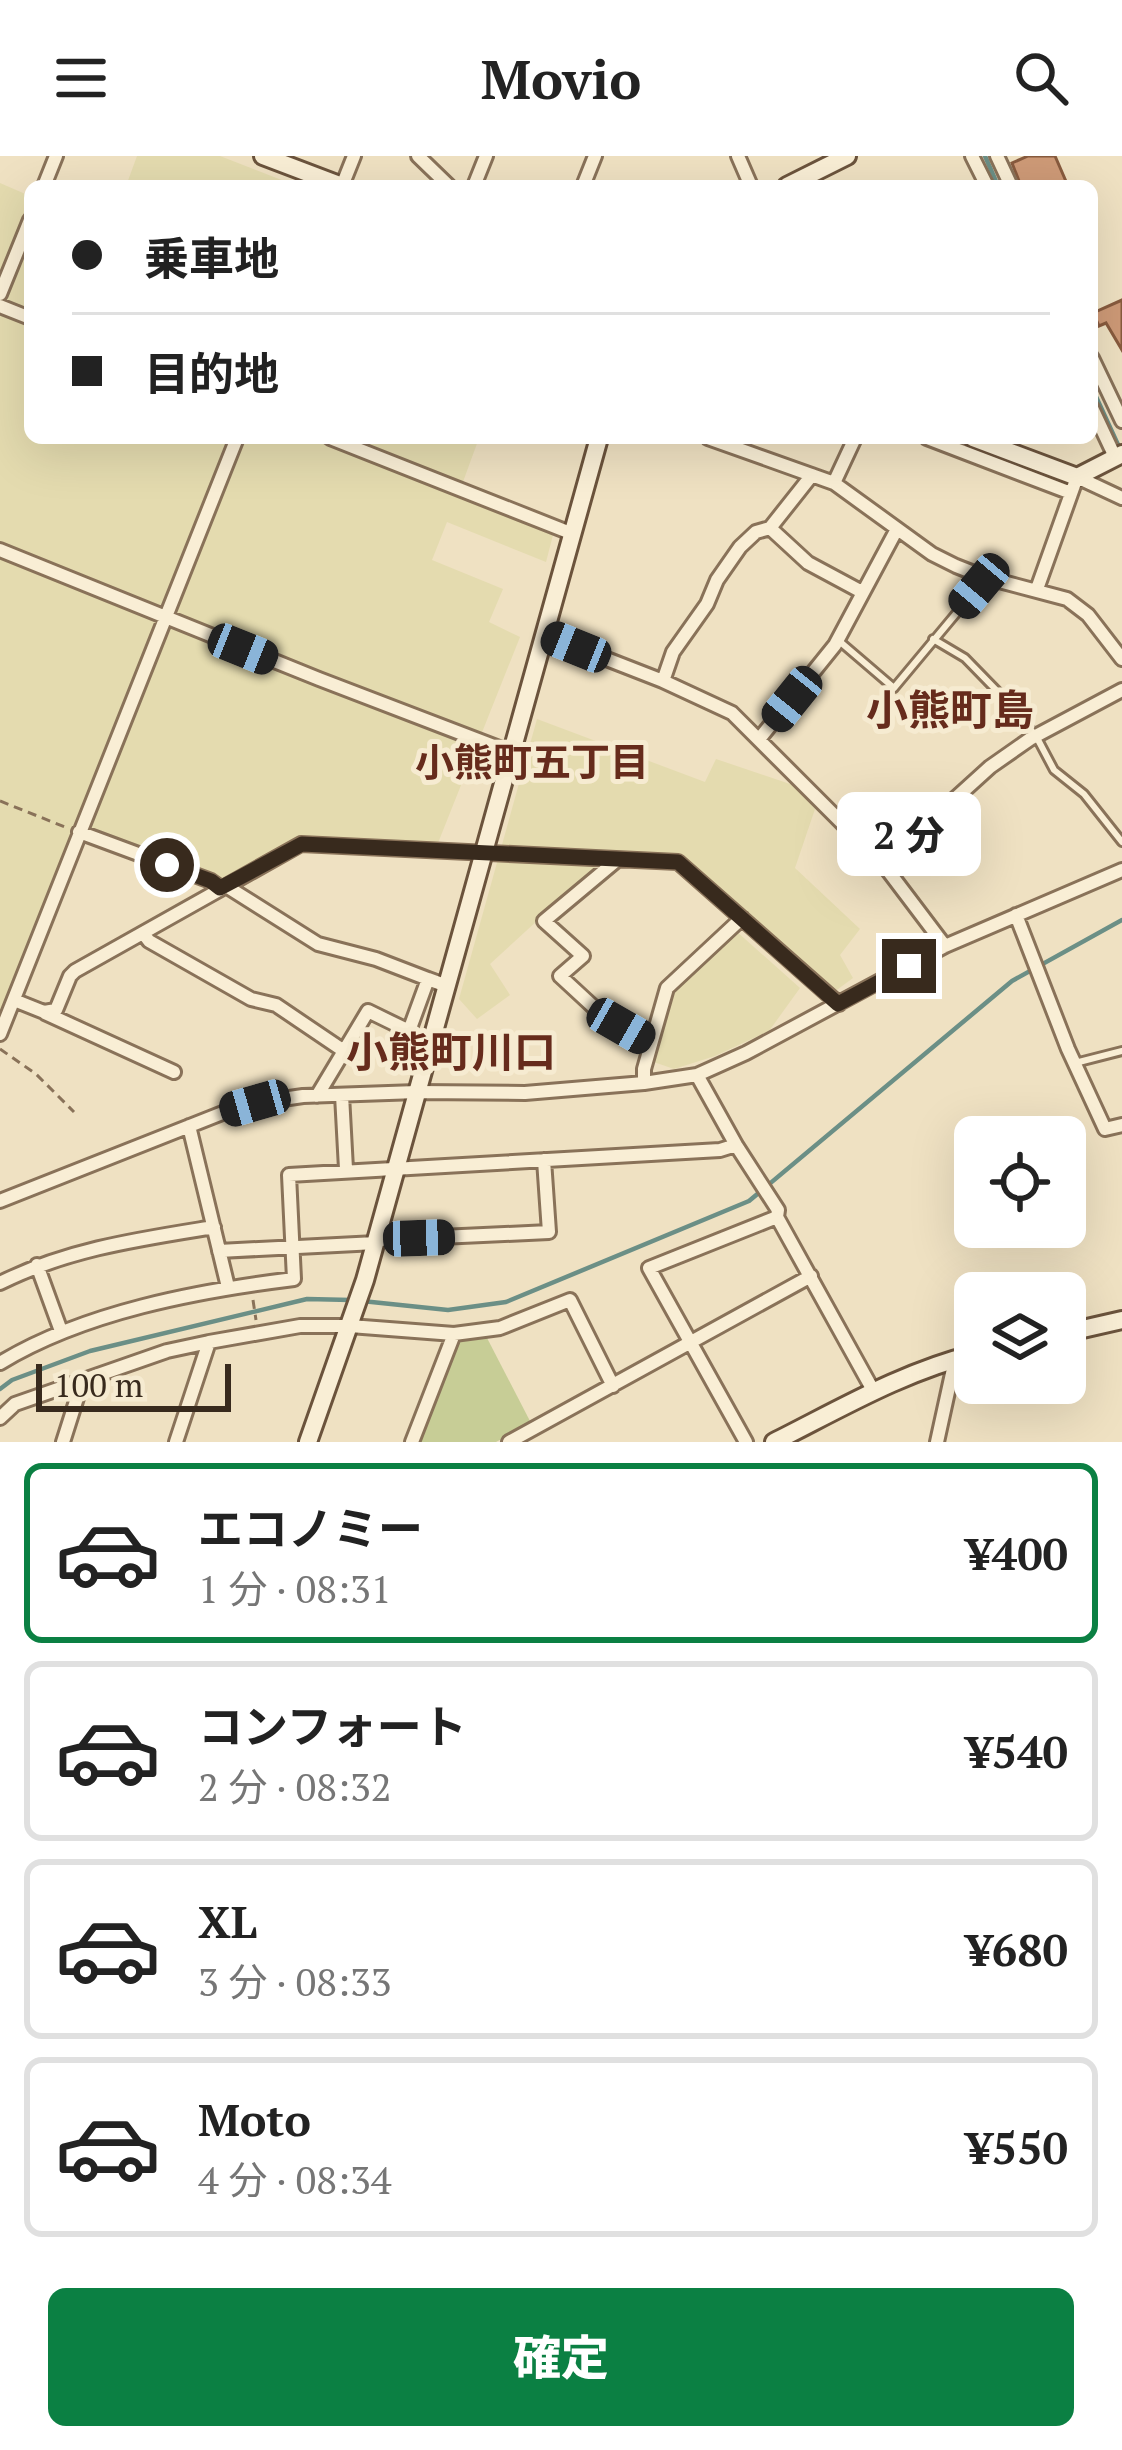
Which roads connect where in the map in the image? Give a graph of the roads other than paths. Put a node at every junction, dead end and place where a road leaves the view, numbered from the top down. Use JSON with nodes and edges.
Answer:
{"nodes":[{"id":1,"x":263,"y":156,"type":"edge"},
{"id":2,"x":418,"y":156,"type":"edge"},
{"id":3,"x":847,"y":156,"type":"edge"},
{"id":4,"x":326,"y":180,"type":"edge"},
{"id":5,"x":443,"y":180,"type":"edge"},
{"id":6,"x":800,"y":180,"type":"edge"},
{"id":7,"x":24,"y":235,"type":"edge"},
{"id":8,"x":0,"y":294,"type":"edge"},
{"id":9,"x":1098,"y":371,"type":"edge"},
{"id":10,"x":1098,"y":419,"type":"edge"},
{"id":11,"x":1122,"y":421,"type":"edge"},
{"id":12,"x":236,"y":444,"type":"edge"},
{"id":13,"x":345,"y":444,"type":"edge"},
{"id":14,"x":597,"y":444,"type":"edge"},
{"id":15,"x":738,"y":444,"type":"edge"},
{"id":16,"x":852,"y":444,"type":"edge"},
{"id":17,"x":968,"y":444,"type":"edge"},
{"id":18,"x":1001,"y":444,"type":"edge"},
{"id":19,"x":1118,"y":456,"type":"edge"},
{"id":20,"x":812,"y":475,"type":"junction"},
{"id":21,"x":835,"y":483,"type":"junction"},
{"id":22,"x":1074,"y":485,"type":"junction"},
{"id":23,"x":1122,"y":498,"type":"edge"},
{"id":24,"x":770,"y":528,"type":"junction"},
{"id":25,"x":897,"y":529,"type":"junction"},
{"id":26,"x":573,"y":534,"type":"junction"},
{"id":27,"x":0,"y":550,"type":"edge"},
{"id":28,"x":983,"y":577,"type":"junction"},
{"id":29,"x":1037,"y":589,"type":"junction"},
{"id":30,"x":862,"y":592,"type":"junction"},
{"id":31,"x":167,"y":617,"type":"junction"},
{"id":32,"x":545,"y":635,"type":"junction"},
{"id":33,"x":933,"y":639,"type":"junction"},
{"id":34,"x":838,"y":640,"type":"junction"},
{"id":35,"x":1122,"y":659,"type":"edge"},
{"id":36,"x":663,"y":681,"type":"junction"},
{"id":37,"x":1122,"y":690,"type":"edge"},
{"id":38,"x":1036,"y":736,"type":"junction"},
{"id":39,"x":760,"y":738,"type":"junction"},
{"id":40,"x":512,"y":752,"type":"junction"},
{"id":41,"x":79,"y":832,"type":"junction"},
{"id":42,"x":1122,"y":842,"type":"edge"},
{"id":43,"x":484,"y":853,"type":"junction"},
{"id":44,"x":618,"y":859,"type":"junction"},
{"id":45,"x":884,"y":864,"type":"junction"},
{"id":46,"x":1122,"y":870,"type":"edge"},
{"id":47,"x":223,"y":887,"type":"junction"},
{"id":48,"x":1016,"y":915,"type":"junction"},
{"id":49,"x":742,"y":918,"type":"junction"},
{"id":50,"x":143,"y":933,"type":"junction"},
{"id":51,"x":945,"y":946,"type":"junction"},
{"id":52,"x":428,"y":980,"type":"junction"},
{"id":53,"x":447,"y":986,"type":"junction"},
{"id":54,"x":14,"y":1000,"type":"junction"},
{"id":55,"x":838,"y":1004,"type":"junction"},
{"id":56,"x":44,"y":1012,"type":"junction"},
{"id":57,"x":0,"y":1034,"type":"edge"},
{"id":58,"x":650,"y":1048,"type":"junction"},
{"id":59,"x":344,"y":1051,"type":"junction"},
{"id":60,"x":1122,"y":1051,"type":"edge"},
{"id":61,"x":1075,"y":1063,"type":"junction"},
{"id":62,"x":174,"y":1072,"type":"dead end"},
{"id":63,"x":697,"y":1075,"type":"junction"},
{"id":64,"x":644,"y":1083,"type":"junction"},
{"id":65,"x":417,"y":1092,"type":"junction"},
{"id":66,"x":342,"y":1095,"type":"junction"},
{"id":67,"x":317,"y":1096,"type":"junction"},
{"id":68,"x":1122,"y":1125,"type":"edge"},
{"id":69,"x":188,"y":1126,"type":"junction"},
{"id":70,"x":736,"y":1144,"type":"junction"},
{"id":71,"x":544,"y":1160,"type":"junction"},
{"id":72,"x":396,"y":1168,"type":"junction"},
{"id":73,"x":346,"y":1169,"type":"junction"},
{"id":74,"x":0,"y":1201,"type":"edge"},
{"id":75,"x":776,"y":1210,"type":"junction"},
{"id":76,"x":214,"y":1227,"type":"junction"},
{"id":77,"x":376,"y":1241,"type":"junction"},
{"id":78,"x":292,"y":1248,"type":"junction"},
{"id":79,"x":219,"y":1251,"type":"junction"},
{"id":80,"x":37,"y":1264,"type":"junction"},
{"id":81,"x":811,"y":1276,"type":"junction"},
{"id":82,"x":0,"y":1283,"type":"edge"},
{"id":83,"x":228,"y":1287,"type":"junction"},
{"id":84,"x":1122,"y":1320,"type":"edge"},
{"id":85,"x":352,"y":1323,"type":"junction"},
{"id":86,"x":1086,"y":1328,"type":"edge"},
{"id":87,"x":62,"y":1331,"type":"junction"},
{"id":88,"x":454,"y":1334,"type":"junction"},
{"id":89,"x":209,"y":1342,"type":"junction"},
{"id":90,"x":691,"y":1344,"type":"junction"},
{"id":91,"x":952,"y":1360,"type":"joint"},
{"id":92,"x":0,"y":1363,"type":"edge"},
{"id":93,"x":83,"y":1379,"type":"junction"},
{"id":94,"x":613,"y":1386,"type":"junction"},
{"id":95,"x":874,"y":1392,"type":"junction"},
{"id":96,"x":0,"y":1418,"type":"edge"},
{"id":97,"x":535,"y":1436,"type":"edge"},
{"id":98,"x":63,"y":1442,"type":"edge"},
{"id":99,"x":176,"y":1442,"type":"edge"},
{"id":100,"x":308,"y":1442,"type":"edge"},
{"id":101,"x":412,"y":1442,"type":"edge"},
{"id":102,"x":509,"y":1442,"type":"edge"},
{"id":103,"x":746,"y":1442,"type":"edge"},
{"id":104,"x":774,"y":1442,"type":"edge"},
{"id":105,"x":937,"y":1442,"type":"edge"}],
"edges":[{"from":1,"to":4,"type":"street"},
{"from":2,"to":5,"type":"street"},
{"from":3,"to":6,"type":"street"},
{"from":7,"to":8,"type":"street"},
{"from":9,"to":11,"type":"street"},
{"from":10,"to":19,"type":"street"},
{"from":12,"to":31,"type":"street"},
{"from":13,"to":26,"type":"street"},
{"from":14,"to":26,"type":"street"},
{"from":15,"to":20,"type":"street"},
{"from":16,"to":21,"type":"street"},
{"from":17,"to":22,"type":"street"},
{"from":18,"to":22,"type":"street"},
{"from":19,"to":22,"type":"street"},
{"from":20,"to":21,"type":"street"},
{"from":20,"to":24,"type":"street"},
{"from":21,"to":25,"type":"street"},
{"from":22,"to":23,"type":"street"},
{"from":22,"to":29,"type":"street"},
{"from":24,"to":30,"type":"street"},
{"from":24,"to":36,"type":"street"},
{"from":25,"to":28,"type":"street"},
{"from":25,"to":30,"type":"street"},
{"from":26,"to":32,"type":"street"},
{"from":27,"to":31,"type":"street"},
{"from":28,"to":29,"type":"street"},
{"from":28,"to":33,"type":"lane"},
{"from":29,"to":35,"type":"street"},
{"from":30,"to":34,"type":"street"},
{"from":31,"to":40,"type":"street"},
{"from":31,"to":41,"type":"street"},
{"from":32,"to":36,"type":"street"},
{"from":32,"to":40,"type":"street"},
{"from":33,"to":34,"type":"lane"},
{"from":33,"to":38,"type":"lane"},
{"from":34,"to":39,"type":"street"},
{"from":36,"to":39,"type":"street"},
{"from":37,"to":38,"type":"street"},
{"from":38,"to":42,"type":"lane"},
{"from":38,"to":45,"type":"street"},
{"from":39,"to":45,"type":"street"},
{"from":40,"to":43,"type":"street"},
{"from":41,"to":47,"type":"street"},
{"from":41,"to":54,"type":"street"},
{"from":43,"to":44,"type":"street"},
{"from":43,"to":47,"type":"street"},
{"from":43,"to":53,"type":"street"},
{"from":44,"to":49,"type":"street"},
{"from":44,"to":58,"type":"street"},
{"from":45,"to":51,"type":"street"},
{"from":46,"to":48,"type":"street"},
{"from":47,"to":50,"type":"street"},
{"from":47,"to":52,"type":"street"},
{"from":48,"to":51,"type":"street"},
{"from":48,"to":61,"type":"street"},
{"from":49,"to":55,"type":"street"},
{"from":49,"to":58,"type":"street"},
{"from":50,"to":56,"type":"street"},
{"from":50,"to":59,"type":"street"},
{"from":51,"to":55,"type":"street"},
{"from":52,"to":53,"type":"street"},
{"from":52,"to":59,"type":"street"},
{"from":53,"to":65,"type":"street"},
{"from":54,"to":56,"type":"street"},
{"from":54,"to":57,"type":"street"},
{"from":55,"to":63,"type":"street"},
{"from":56,"to":62,"type":"street"},
{"from":58,"to":64,"type":"street"},
{"from":59,"to":67,"type":"street"},
{"from":60,"to":61,"type":"lane"},
{"from":61,"to":68,"type":"street"},
{"from":63,"to":64,"type":"street"},
{"from":63,"to":70,"type":"street"},
{"from":64,"to":65,"type":"street"},
{"from":65,"to":66,"type":"street"},
{"from":65,"to":72,"type":"street"},
{"from":66,"to":67,"type":"street"},
{"from":66,"to":73,"type":"street"},
{"from":67,"to":69,"type":"street"},
{"from":69,"to":74,"type":"street"},
{"from":69,"to":76,"type":"street"},
{"from":70,"to":71,"type":"street"},
{"from":70,"to":75,"type":"street"},
{"from":71,"to":72,"type":"street"},
{"from":71,"to":77,"type":"street"},
{"from":72,"to":73,"type":"street"},
{"from":72,"to":77,"type":"street"},
{"from":73,"to":78,"type":"street"},
{"from":75,"to":81,"type":"street"},
{"from":75,"to":90,"type":"street"},
{"from":76,"to":79,"type":"street"},
{"from":76,"to":80,"type":"street"},
{"from":77,"to":78,"type":"street"},
{"from":77,"to":85,"type":"street"},
{"from":78,"to":79,"type":"street"},
{"from":78,"to":83,"type":"street"},
{"from":79,"to":83,"type":"street"},
{"from":80,"to":82,"type":"street"},
{"from":80,"to":87,"type":"street"},
{"from":81,"to":90,"type":"street"},
{"from":81,"to":95,"type":"street"},
{"from":83,"to":87,"type":"street"},
{"from":84,"to":86,"type":"street"},
{"from":85,"to":88,"type":"street"},
{"from":85,"to":89,"type":"street"},
{"from":85,"to":100,"type":"street"},
{"from":87,"to":92,"type":"street"},
{"from":88,"to":94,"type":"street"},
{"from":88,"to":101,"type":"street"},
{"from":89,"to":93,"type":"street"},
{"from":89,"to":99,"type":"street"},
{"from":90,"to":94,"type":"street"},
{"from":90,"to":103,"type":"street"},
{"from":91,"to":95,"type":"street"},
{"from":91,"to":105,"type":"street"},
{"from":93,"to":96,"type":"street"},
{"from":93,"to":98,"type":"street"},
{"from":94,"to":97,"type":"street"},
{"from":95,"to":104,"type":"street"},
{"from":97,"to":102,"type":"street"}]}
